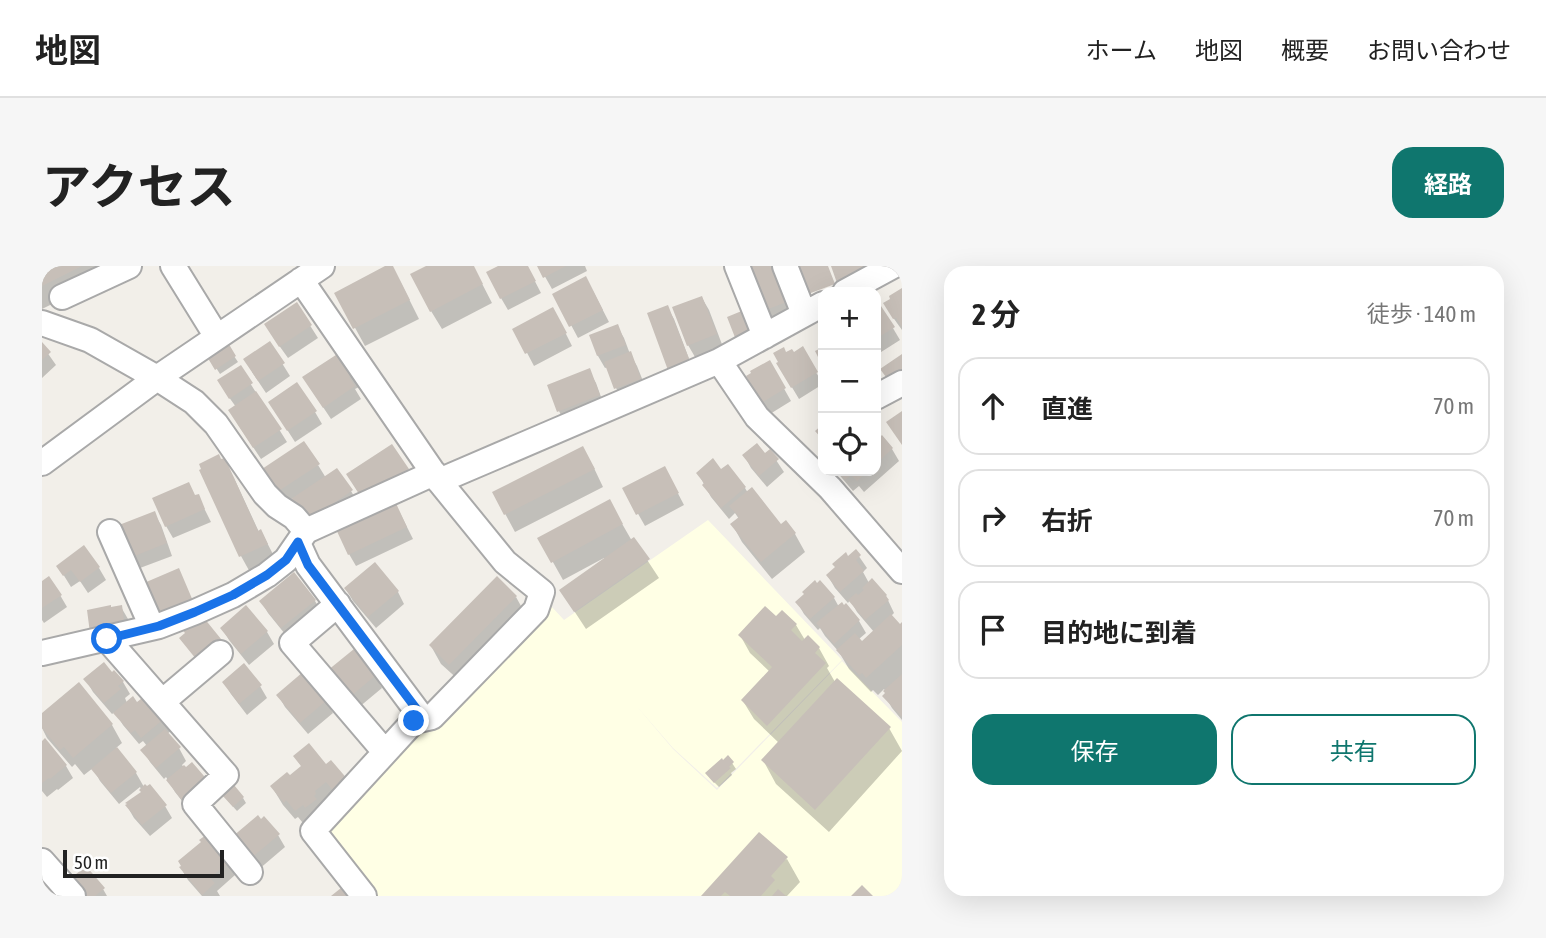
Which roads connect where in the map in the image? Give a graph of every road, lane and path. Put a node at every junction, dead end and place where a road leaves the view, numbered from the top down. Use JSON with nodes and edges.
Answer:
{"nodes":[{"id":1,"x":129,"y":266,"type":"edge"},
{"id":2,"x":173,"y":266,"type":"edge"},
{"id":3,"x":322,"y":266,"type":"edge"},
{"id":4,"x":737,"y":266,"type":"edge"},
{"id":5,"x":785,"y":266,"type":"edge"},
{"id":6,"x":893,"y":266,"type":"edge"},
{"id":7,"x":301,"y":280,"type":"junction"},
{"id":8,"x":854,"y":287,"type":"edge"},
{"id":9,"x":62,"y":298,"type":"dead end"},
{"id":10,"x":814,"y":309,"type":"edge"},
{"id":11,"x":42,"y":323,"type":"edge"},
{"id":12,"x":765,"y":336,"type":"junction"},
{"id":13,"x":217,"y":337,"type":"junction"},
{"id":14,"x":719,"y":361,"type":"junction"},
{"id":15,"x":157,"y":378,"type":"junction"},
{"id":16,"x":902,"y":383,"type":"edge"},
{"id":17,"x":881,"y":394,"type":"edge"},
{"id":18,"x":42,"y":463,"type":"edge"},
{"id":19,"x":437,"y":477,"type":"junction"},
{"id":20,"x":110,"y":532,"type":"dead end"},
{"id":21,"x":302,"y":537,"type":"junction"},
{"id":22,"x":902,"y":571,"type":"edge"},
{"id":23,"x":338,"y":604,"type":"junction"},
{"id":24,"x":152,"y":627,"type":"junction"},
{"id":25,"x":107,"y":639,"type":"junction"},
{"id":26,"x":42,"y":653,"type":"edge"},
{"id":27,"x":220,"y":653,"type":"dead end"},
{"id":28,"x":162,"y":702,"type":"junction"},
{"id":29,"x":424,"y":719,"type":"junction"},
{"id":30,"x":385,"y":752,"type":"junction"},
{"id":31,"x":42,"y":861,"type":"edge"},
{"id":32,"x":250,"y":872,"type":"dead end"},
{"id":33,"x":73,"y":896,"type":"edge"},
{"id":34,"x":364,"y":896,"type":"edge"}],
"edges":[{"from":1,"to":9,"type":"street"},
{"from":2,"to":13,"type":"street"},
{"from":3,"to":7,"type":"street"},
{"from":4,"to":12,"type":"street"},
{"from":5,"to":10,"type":"street"},
{"from":6,"to":8,"type":"street"},
{"from":7,"to":13,"type":"street"},
{"from":7,"to":19,"type":"street"},
{"from":10,"to":12,"type":"street"},
{"from":11,"to":15,"type":"street"},
{"from":12,"to":14,"type":"street"},
{"from":13,"to":15,"type":"street"},
{"from":14,"to":19,"type":"street"},
{"from":14,"to":22,"type":"street"},
{"from":15,"to":18,"type":"street"},
{"from":15,"to":21,"type":"street"},
{"from":16,"to":17,"type":"street"},
{"from":19,"to":21,"type":"street"},
{"from":19,"to":29,"type":"street"},
{"from":20,"to":24,"type":"street"},
{"from":21,"to":23,"type":"street"},
{"from":21,"to":24,"type":"street"},
{"from":23,"to":29,"type":"street"},
{"from":23,"to":30,"type":"street"},
{"from":24,"to":25,"type":"street"},
{"from":25,"to":26,"type":"street"},
{"from":25,"to":28,"type":"street"},
{"from":27,"to":28,"type":"street"},
{"from":28,"to":32,"type":"street"},
{"from":29,"to":30,"type":"street"},
{"from":30,"to":34,"type":"street"},
{"from":31,"to":33,"type":"street"}]}
